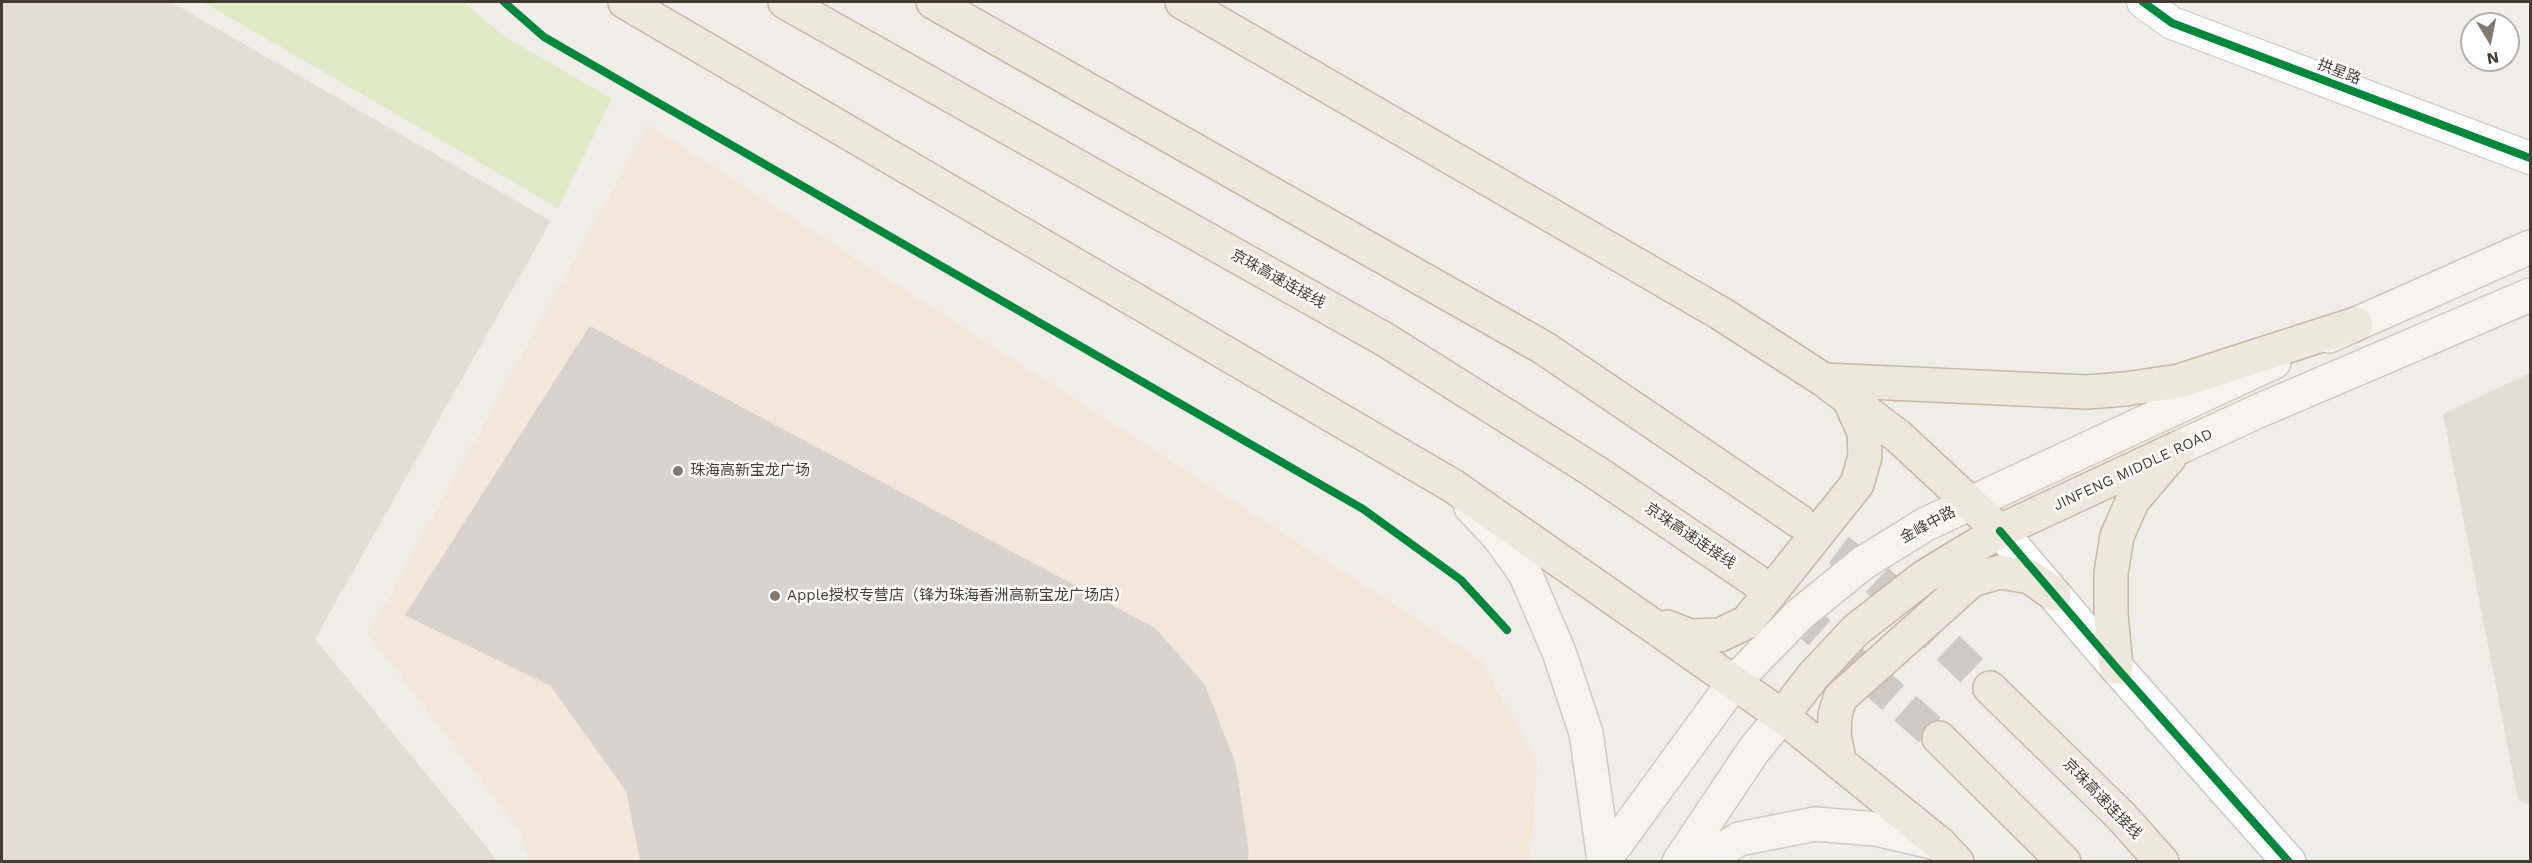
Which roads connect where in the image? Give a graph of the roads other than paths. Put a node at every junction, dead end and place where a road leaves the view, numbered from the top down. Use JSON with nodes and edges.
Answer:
{"nodes":[{"id":1,"x":625,"y":2,"type":"edge"},
{"id":2,"x":785,"y":2,"type":"edge"},
{"id":3,"x":933,"y":2,"type":"edge"},
{"id":4,"x":1182,"y":2,"type":"edge"},
{"id":5,"x":2143,"y":2,"type":"edge"},
{"id":6,"x":2530,"y":158,"type":"edge"},
{"id":7,"x":2530,"y":247,"type":"edge"},
{"id":8,"x":2530,"y":295,"type":"edge"},
{"id":9,"x":2356,"y":324,"type":"junction"},
{"id":10,"x":1836,"y":389,"type":"junction"},
{"id":11,"x":2178,"y":448,"type":"junction"},
{"id":12,"x":1453,"y":486,"type":"junction"},
{"id":13,"x":1971,"y":502,"type":"junction"},
{"id":14,"x":1799,"y":521,"type":"tunnel mouth"},
{"id":15,"x":2000,"y":531,"type":"junction"},
{"id":16,"x":1756,"y":581,"type":"tunnel mouth"},
{"id":17,"x":2054,"y":594,"type":"junction"},
{"id":18,"x":1648,"y":620,"type":"junction"},
{"id":19,"x":2116,"y":667,"type":"junction"},
{"id":20,"x":1735,"y":681,"type":"junction"},
{"id":21,"x":1990,"y":688,"type":"tunnel mouth"},
{"id":22,"x":1782,"y":716,"type":"junction"},
{"id":23,"x":1939,"y":738,"type":"tunnel mouth"},
{"id":24,"x":1840,"y":763,"type":"junction"},
{"id":25,"x":1948,"y":853,"type":"edge"},
{"id":26,"x":1604,"y":861,"type":"edge"},
{"id":27,"x":1679,"y":861,"type":"edge"},
{"id":28,"x":1702,"y":861,"type":"edge"},
{"id":29,"x":2064,"y":861,"type":"edge"},
{"id":30,"x":2162,"y":861,"type":"edge"},
{"id":31,"x":2289,"y":861,"type":"edge"}],
"edges":[{"from":1,"to":12,"type":"highway"},
{"from":2,"to":16,"type":"highway","name":"京珠高速连接线"},
{"from":3,"to":14,"type":"highway"},
{"from":4,"to":10,"type":"highway"},
{"from":5,"to":6,"type":"street","name":"拱星路"},
{"from":7,"to":9,"type":"main road"},
{"from":8,"to":11,"type":"main road","name":"JINFENG MIDDLE ROAD"},
{"from":9,"to":10,"type":"highway"},
{"from":9,"to":13,"type":"main road","name":"金峰中路"},
{"from":10,"to":13,"type":"highway"},
{"from":10,"to":18,"type":"highway"},
{"from":11,"to":15,"type":"highway","name":"JINFENG MIDDLE ROAD"},
{"from":11,"to":19,"type":"highway"},
{"from":12,"to":18,"type":"highway"},
{"from":12,"to":26,"type":"main road"},
{"from":13,"to":15,"type":"highway"},
{"from":13,"to":20,"type":"main road","name":"金峰中路"},
{"from":15,"to":17,"type":"street"},
{"from":15,"to":22,"type":"highway","name":"JINFENG MIDDLE ROAD"},
{"from":17,"to":19,"type":"street"},
{"from":17,"to":24,"type":"highway"},
{"from":18,"to":20,"type":"highway"},
{"from":19,"to":31,"type":"street"},
{"from":20,"to":22,"type":"highway"},
{"from":20,"to":26,"type":"main road","name":"金峰中路"},
{"from":21,"to":30,"type":"highway","name":"京珠高速连接线"},
{"from":22,"to":24,"type":"highway"},
{"from":22,"to":27,"type":"main road"},
{"from":23,"to":29,"type":"highway"},
{"from":24,"to":25,"type":"highway"},
{"from":25,"to":28,"type":"main road"}]}
